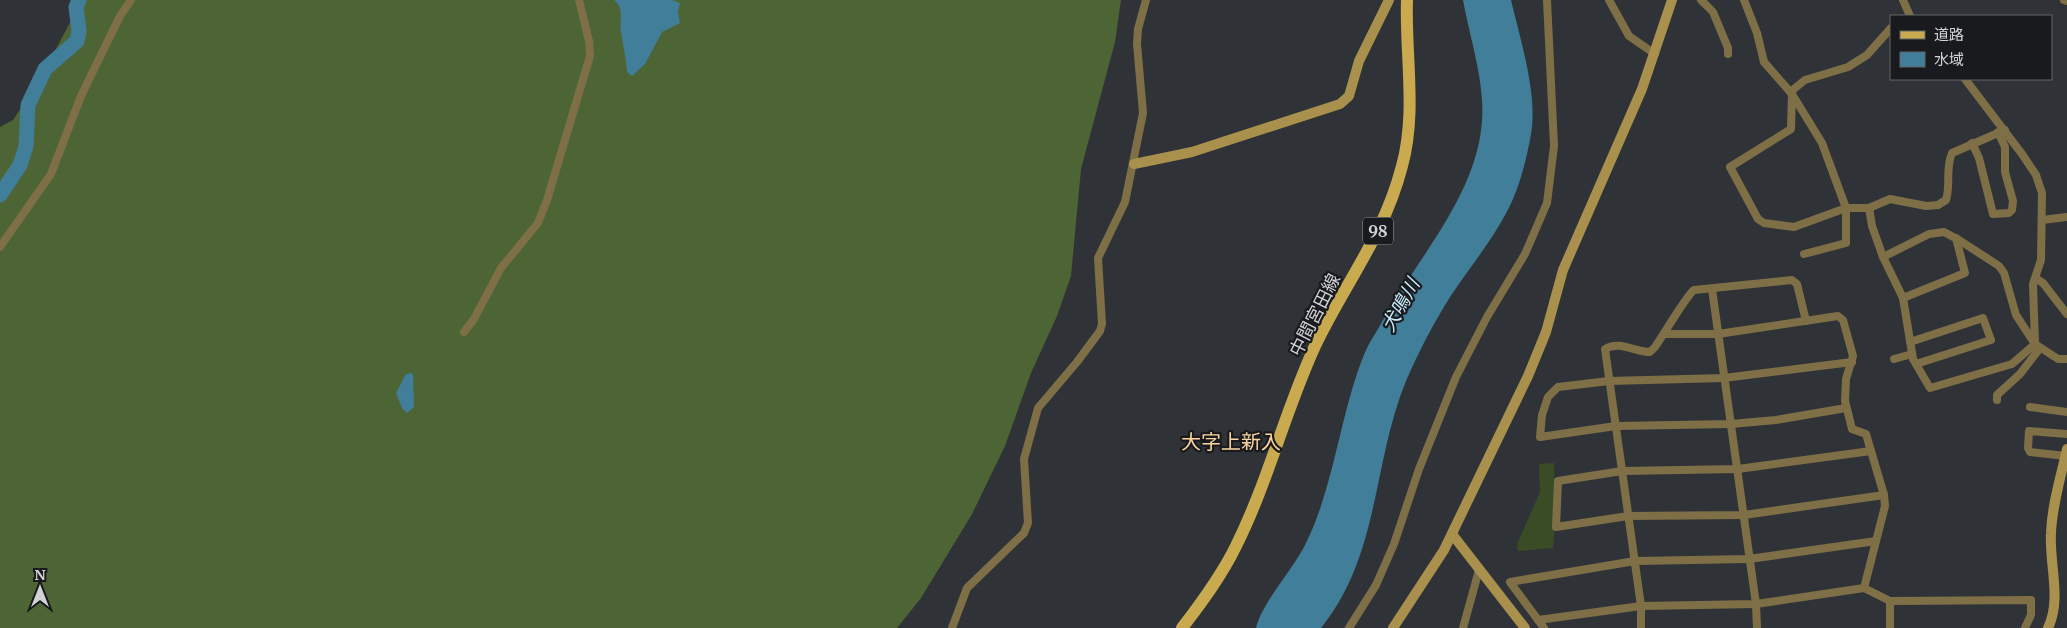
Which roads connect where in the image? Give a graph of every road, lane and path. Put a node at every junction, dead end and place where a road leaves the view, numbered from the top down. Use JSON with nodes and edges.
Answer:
{"nodes":[{"id":1,"x":131,"y":0,"type":"edge"},
{"id":2,"x":579,"y":0,"type":"edge"},
{"id":3,"x":1146,"y":0,"type":"edge"},
{"id":4,"x":1389,"y":0,"type":"edge"},
{"id":5,"x":1407,"y":0,"type":"edge"},
{"id":6,"x":1547,"y":0,"type":"edge"},
{"id":7,"x":1609,"y":0,"type":"edge"},
{"id":8,"x":1672,"y":0,"type":"edge"},
{"id":9,"x":1700,"y":0,"type":"edge"},
{"id":10,"x":1744,"y":0,"type":"edge"},
{"id":11,"x":1903,"y":0,"type":"edge"},
{"id":12,"x":1905,"y":15,"type":"edge"},
{"id":13,"x":1890,"y":29,"type":"edge"},
{"id":14,"x":1655,"y":54,"type":"junction"},
{"id":15,"x":1728,"y":54,"type":"dead end"},
{"id":16,"x":1966,"y":80,"type":"edge"},
{"id":17,"x":1791,"y":93,"type":"junction"},
{"id":18,"x":2002,"y":131,"type":"junction"},
{"id":19,"x":1972,"y":143,"type":"junction"},
{"id":20,"x":1134,"y":164,"type":"junction"},
{"id":21,"x":1846,"y":208,"type":"junction"},
{"id":22,"x":1869,"y":208,"type":"junction"},
{"id":23,"x":2067,"y":217,"type":"edge"},
{"id":24,"x":2042,"y":220,"type":"junction"},
{"id":25,"x":1956,"y":238,"type":"junction"},
{"id":26,"x":0,"y":247,"type":"edge"},
{"id":27,"x":1804,"y":254,"type":"dead end"},
{"id":28,"x":1883,"y":258,"type":"junction"},
{"id":29,"x":2035,"y":278,"type":"junction"},
{"id":30,"x":1712,"y":289,"type":"junction"},
{"id":31,"x":1903,"y":298,"type":"junction"},
{"id":32,"x":2067,"y":314,"type":"edge"},
{"id":33,"x":1806,"y":320,"type":"junction"},
{"id":34,"x":464,"y":332,"type":"dead end"},
{"id":35,"x":1664,"y":334,"type":"junction"},
{"id":36,"x":1718,"y":334,"type":"junction"},
{"id":37,"x":1910,"y":342,"type":"junction"},
{"id":38,"x":2037,"y":346,"type":"junction"},
{"id":39,"x":1912,"y":354,"type":"junction"},
{"id":40,"x":1894,"y":359,"type":"dead end"},
{"id":41,"x":2067,"y":359,"type":"edge"},
{"id":42,"x":1852,"y":362,"type":"junction"},
{"id":43,"x":1916,"y":364,"type":"junction"},
{"id":44,"x":1724,"y":378,"type":"junction"},
{"id":45,"x":1609,"y":381,"type":"junction"},
{"id":46,"x":1997,"y":400,"type":"dead end"},
{"id":47,"x":2030,"y":407,"type":"dead end"},
{"id":48,"x":1846,"y":408,"type":"junction"},
{"id":49,"x":2067,"y":412,"type":"edge"},
{"id":50,"x":1731,"y":424,"type":"junction"},
{"id":51,"x":1616,"y":426,"type":"junction"},
{"id":52,"x":2067,"y":434,"type":"edge"},
{"id":53,"x":1871,"y":451,"type":"junction"},
{"id":54,"x":2066,"y":452,"type":"edge"},
{"id":55,"x":1738,"y":469,"type":"junction"},
{"id":56,"x":1622,"y":471,"type":"junction"},
{"id":57,"x":1884,"y":495,"type":"junction"},
{"id":58,"x":1744,"y":514,"type":"junction"},
{"id":59,"x":1628,"y":516,"type":"junction"},
{"id":60,"x":1452,"y":534,"type":"junction"},
{"id":61,"x":1876,"y":541,"type":"junction"},
{"id":62,"x":1750,"y":559,"type":"junction"},
{"id":63,"x":1635,"y":561,"type":"junction"},
{"id":64,"x":1479,"y":570,"type":"junction"},
{"id":65,"x":1864,"y":588,"type":"junction"},
{"id":66,"x":1890,"y":601,"type":"junction"},
{"id":67,"x":1756,"y":604,"type":"junction"},
{"id":68,"x":1641,"y":606,"type":"junction"},
{"id":69,"x":1538,"y":620,"type":"junction"},
{"id":70,"x":1464,"y":627,"type":"edge"},
{"id":71,"x":952,"y":628,"type":"edge"},
{"id":72,"x":1182,"y":628,"type":"edge"},
{"id":73,"x":1349,"y":628,"type":"edge"},
{"id":74,"x":1393,"y":628,"type":"edge"},
{"id":75,"x":1525,"y":628,"type":"edge"},
{"id":76,"x":1544,"y":628,"type":"edge"},
{"id":77,"x":1641,"y":628,"type":"edge"},
{"id":78,"x":1757,"y":628,"type":"edge"},
{"id":79,"x":1890,"y":628,"type":"edge"},
{"id":80,"x":2025,"y":628,"type":"edge"},
{"id":81,"x":2048,"y":628,"type":"edge"}],
"edges":[{"from":1,"to":26,"type":"street"},
{"from":2,"to":34,"type":"street"},
{"from":3,"to":20,"type":"street"},
{"from":4,"to":20,"type":"street"},
{"from":5,"to":72,"type":"main road","name":"中間宮田線","number":"98"},
{"from":6,"to":73,"type":"street"},
{"from":7,"to":14,"type":"street"},
{"from":8,"to":14,"type":"street"},
{"from":9,"to":15,"type":"street"},
{"from":10,"to":17,"type":"street"},
{"from":11,"to":12,"type":"street"},
{"from":13,"to":17,"type":"street"},
{"from":14,"to":60,"type":"street"},
{"from":16,"to":18,"type":"street"},
{"from":17,"to":21,"type":"street"},
{"from":17,"to":21,"type":"street"},
{"from":18,"to":19,"type":"street"},
{"from":18,"to":19,"type":"street"},
{"from":18,"to":24,"type":"street"},
{"from":19,"to":22,"type":"street"},
{"from":20,"to":71,"type":"street"},
{"from":21,"to":22,"type":"street"},
{"from":21,"to":27,"type":"street"},
{"from":22,"to":28,"type":"street"},
{"from":23,"to":24,"type":"street"},
{"from":24,"to":29,"type":"street"},
{"from":25,"to":28,"type":"street"},
{"from":25,"to":31,"type":"street"},
{"from":25,"to":38,"type":"street"},
{"from":28,"to":31,"type":"street"},
{"from":29,"to":32,"type":"street"},
{"from":29,"to":38,"type":"street"},
{"from":30,"to":33,"type":"street"},
{"from":30,"to":35,"type":"street"},
{"from":30,"to":36,"type":"street"},
{"from":31,"to":37,"type":"street"},
{"from":33,"to":36,"type":"street"},
{"from":33,"to":42,"type":"street"},
{"from":35,"to":36,"type":"street"},
{"from":35,"to":45,"type":"street"},
{"from":36,"to":44,"type":"street"},
{"from":37,"to":39,"type":"street"},
{"from":37,"to":43,"type":"street"},
{"from":38,"to":41,"type":"street"},
{"from":38,"to":43,"type":"street"},
{"from":38,"to":46,"type":"street"},
{"from":39,"to":40,"type":"street"},
{"from":39,"to":43,"type":"street"},
{"from":42,"to":44,"type":"street"},
{"from":42,"to":48,"type":"street"},
{"from":44,"to":45,"type":"street"},
{"from":44,"to":50,"type":"street"},
{"from":45,"to":51,"type":"street"},
{"from":45,"to":51,"type":"street"},
{"from":47,"to":49,"type":"street"},
{"from":48,"to":50,"type":"street"},
{"from":48,"to":53,"type":"street"},
{"from":50,"to":51,"type":"street"},
{"from":50,"to":55,"type":"street"},
{"from":51,"to":56,"type":"street"},
{"from":52,"to":54,"type":"street"},
{"from":53,"to":55,"type":"street"},
{"from":53,"to":57,"type":"street"},
{"from":54,"to":81,"type":"street"},
{"from":55,"to":56,"type":"street"},
{"from":55,"to":58,"type":"street"},
{"from":56,"to":59,"type":"street"},
{"from":56,"to":59,"type":"street"},
{"from":57,"to":58,"type":"street"},
{"from":57,"to":61,"type":"street"},
{"from":58,"to":59,"type":"street"},
{"from":58,"to":62,"type":"street"},
{"from":59,"to":63,"type":"street"},
{"from":60,"to":64,"type":"street"},
{"from":60,"to":74,"type":"street"},
{"from":61,"to":62,"type":"street"},
{"from":61,"to":65,"type":"street"},
{"from":62,"to":63,"type":"street"},
{"from":62,"to":67,"type":"street"},
{"from":63,"to":68,"type":"street"},
{"from":63,"to":69,"type":"street"},
{"from":64,"to":70,"type":"street"},
{"from":64,"to":75,"type":"street"},
{"from":65,"to":66,"type":"street"},
{"from":65,"to":67,"type":"street"},
{"from":66,"to":79,"type":"street"},
{"from":66,"to":80,"type":"street"},
{"from":67,"to":68,"type":"street"},
{"from":67,"to":78,"type":"street"},
{"from":68,"to":69,"type":"street"},
{"from":68,"to":77,"type":"street"},
{"from":69,"to":76,"type":"street"}]}
